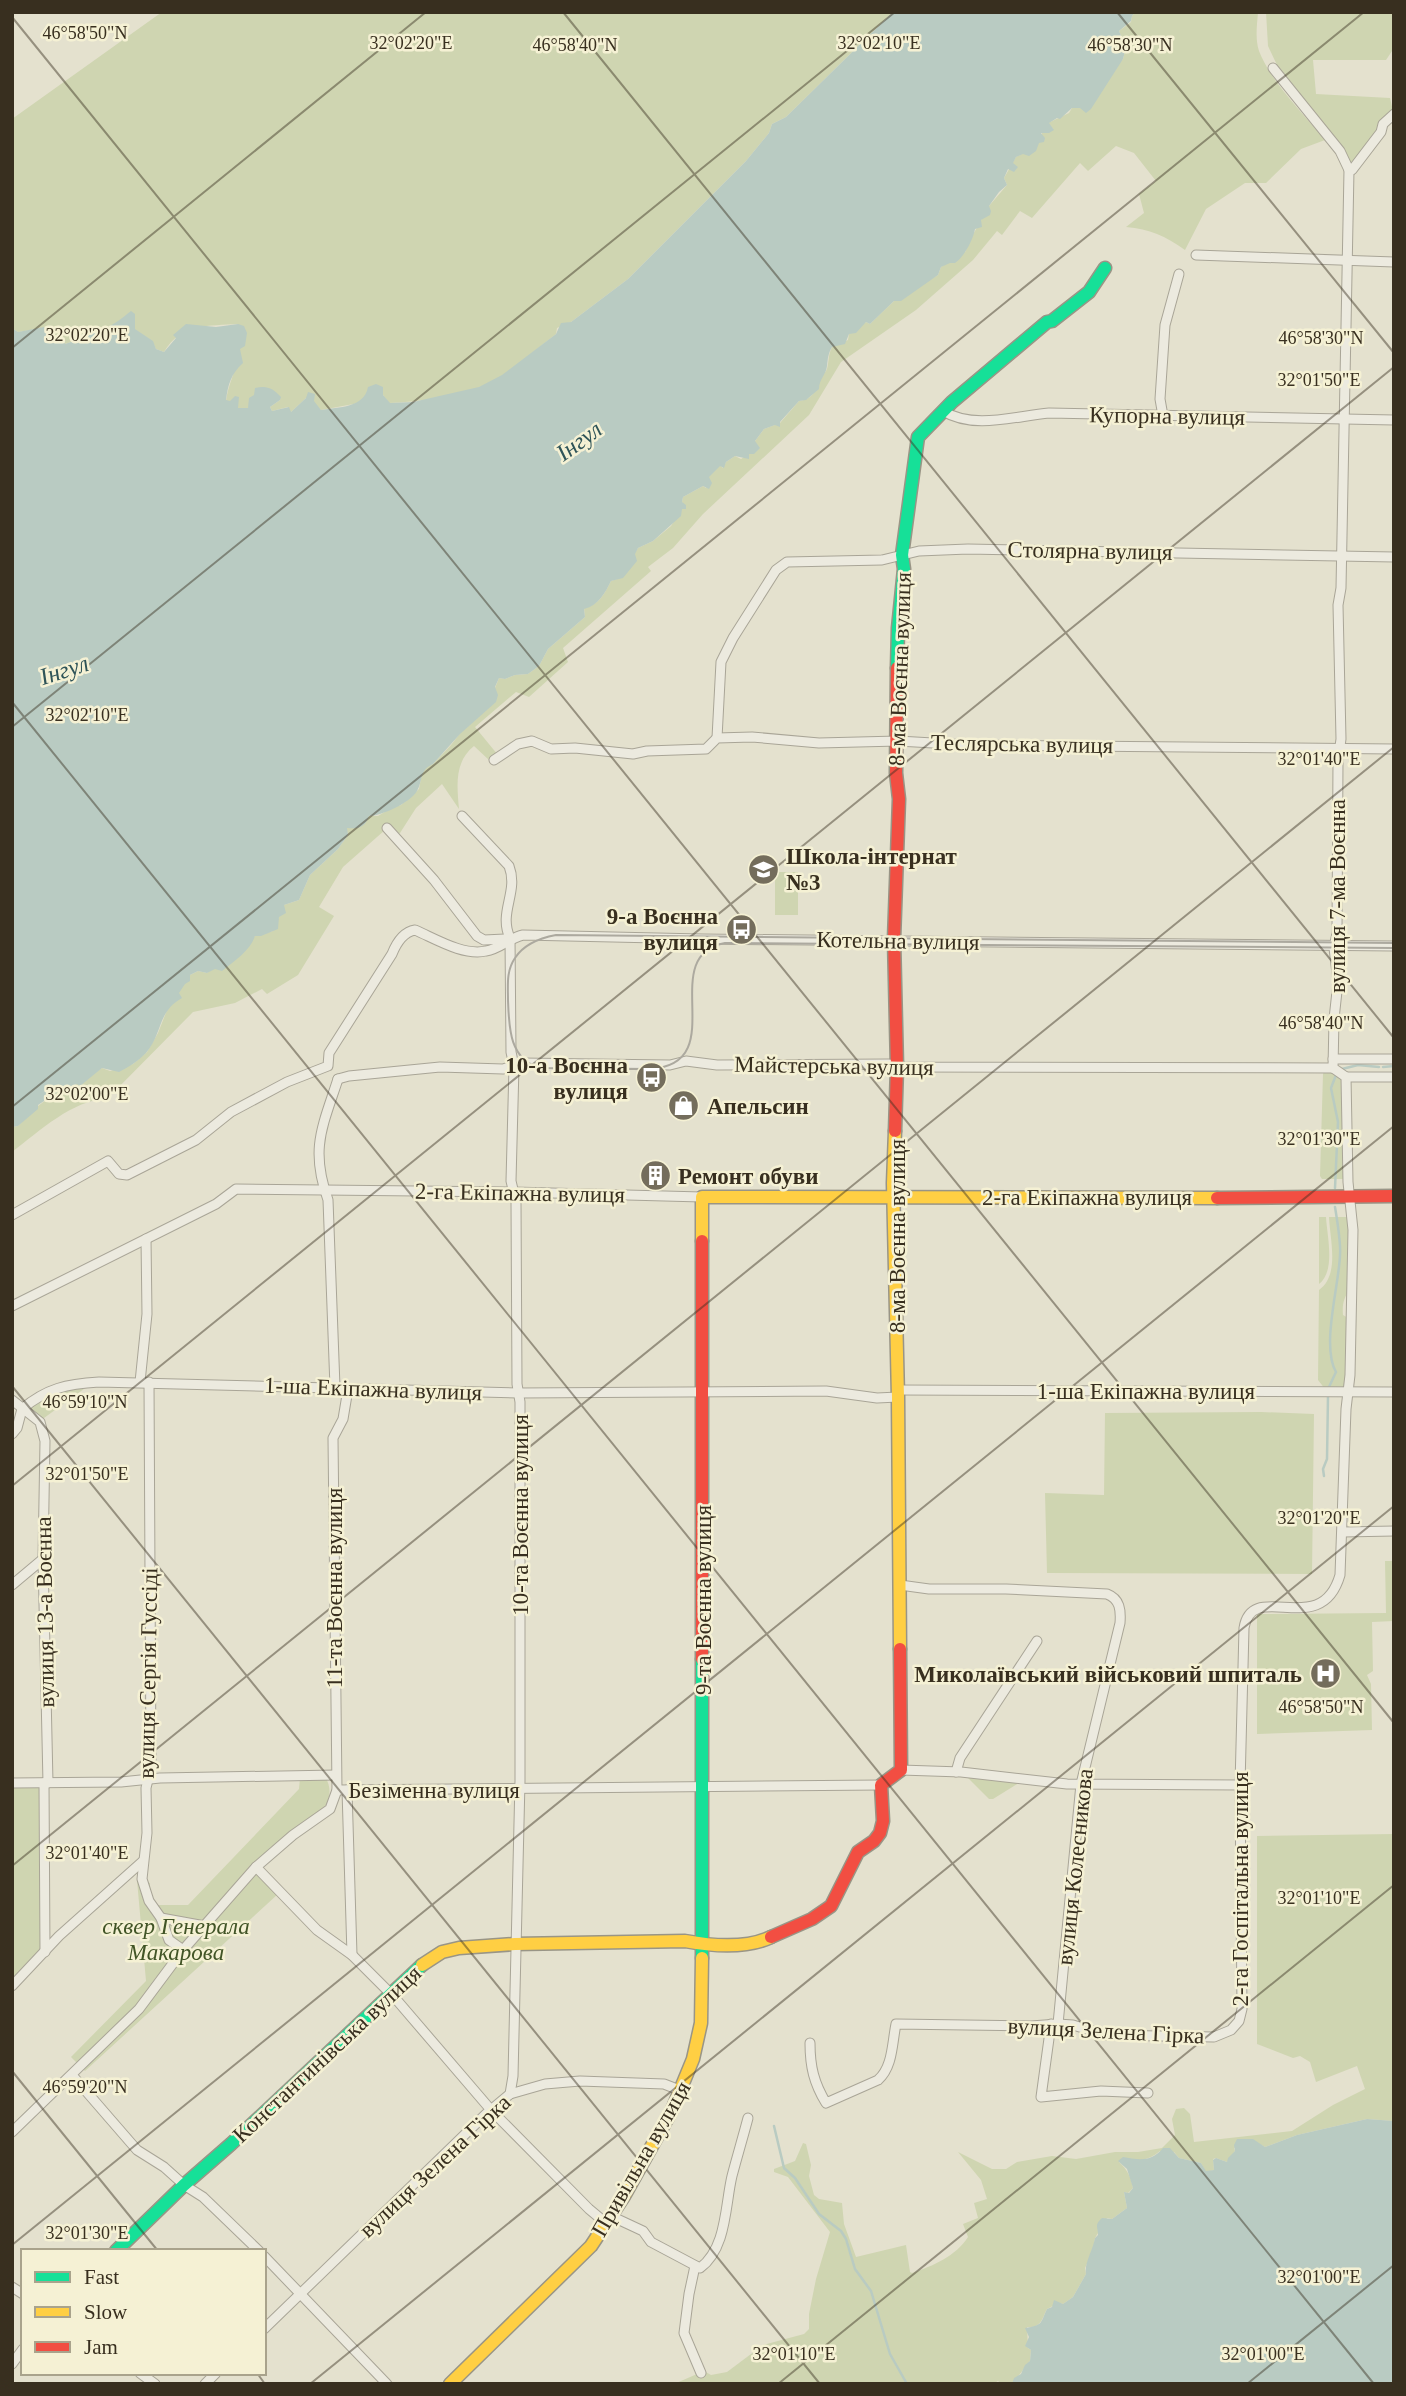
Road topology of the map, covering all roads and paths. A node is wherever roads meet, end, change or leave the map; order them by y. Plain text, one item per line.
1 (1273, 68) dead end
2 (1394, 114) edge
3 (1349, 170) junction
4 (1196, 255) dead end
5 (1348, 261) junction
6 (1394, 262) edge
7 (1105, 268) dead end
8 (1179, 274) dead end
9 (943, 411) junction
10 (1163, 416) junction
11 (1343, 419) junction
12 (1394, 420) edge
13 (902, 555) junction
14 (1342, 557) junction
15 (1394, 557) edge
16 (717, 738) junction
17 (898, 741) junction
18 (1340, 749) junction
19 (1394, 749) edge
20 (494, 760) dead end
21 (462, 816) dead end
22 (387, 828) dead end
23 (510, 938) junction
24 (894, 941) junction
25 (1335, 945) junction
26 (1394, 946) edge
27 (1394, 1059) edge
28 (1333, 1063) junction
29 (328, 1066) junction
30 (514, 1066) junction
31 (897, 1067) junction
32 (1346, 1077) junction
33 (1394, 1077) edge
34 (338, 1079) junction
35 (325, 1190) junction
36 (513, 1192) junction
37 (1350, 1196) junction
38 (1394, 1196) edge
39 (702, 1197) junction
40 (894, 1197) junction
41 (12, 1215) edge
42 (146, 1239) junction
43 (12, 1306) edge
44 (144, 1382) junction
45 (335, 1387) junction
46 (348, 1389) junction
47 (1348, 1392) junction
48 (1394, 1392) edge
49 (519, 1393) junction
50 (703, 1393) junction
51 (898, 1394) junction
52 (12, 1400) edge
53 (22, 1409) junction
54 (12, 1434) edge
55 (1394, 1531) edge
56 (1343, 1532) junction
57 (43, 1559) junction
58 (12, 1585) edge
59 (900, 1585) junction
60 (1037, 1641) dead end
61 (901, 1770) junction
62 (956, 1772) junction
63 (336, 1775) junction
64 (149, 1779) junction
65 (12, 1783) edge
66 (46, 1783) junction
67 (1081, 1784) junction
68 (881, 1785) junction
69 (1240, 1785) junction
70 (703, 1787) junction
71 (337, 1790) junction
72 (347, 1790) junction
73 (520, 1790) junction
74 (143, 1861) junction
75 (256, 1867) junction
76 (161, 1918) junction
77 (205, 1926) junction
78 (515, 1944) junction
79 (702, 1944) junction
80 (183, 1950) junction
81 (45, 1952) junction
82 (352, 1955) junction
83 (12, 1986) edge
84 (390, 1993) junction
85 (702, 2003) joint
86 (1054, 2024) junction
87 (1231, 2030) joint
88 (810, 2043) dead end
89 (72, 2075) junction
90 (682, 2091) junction
91 (1147, 2093) dead end
92 (510, 2094) junction
93 (491, 2110) junction
94 (748, 2118) dead end
95 (12, 2132) edge
96 (184, 2185) junction
97 (610, 2221) junction
98 (118, 2249) edge
99 (257, 2249) edge
100 (266, 2258) edge
101 (695, 2266) junction
102 (301, 2295) junction
103 (266, 2327) edge
104 (701, 2373) dead end
105 (387, 2384) edge
106 (450, 2384) edge

1 - 3 street
2 - 3 street
3 - 5 street, вулиця 7-ма Воєнна
4 - 5 street
5 - 6 street
5 - 11 street, вулиця 7-ма Воєнна
7 - 9 street, 8-ма Воєнна вулиця
8 - 10 street
9 - 10 street, Купорна вулиця
9 - 13 street, 8-ма Воєнна вулиця
10 - 11 street, Купорна вулиця
11 - 12 street, Купорна вулиця
11 - 14 street, вулиця 7-ма Воєнна
13 - 14 street, Столярна вулиця
13 - 16 street, Столярна вулиця
13 - 17 street, 8-ма Воєнна вулиця
14 - 15 street, Столярна вулиця
14 - 18 street, вулиця 7-ма Воєнна
16 - 17 street, Теслярська вулиця
16 - 20 street, Теслярська вулиця
17 - 18 street, Теслярська вулиця
17 - 24 street, 8-ма Воєнна вулиця
18 - 19 street, Теслярська вулиця
18 - 25 street, вулиця 7-ма Воєнна
21 - 23 street, 10-та Воєнна вулиця
22 - 23 street
23 - 24 street, Котельна вулиця
23 - 29 street, Котельна вулиця
23 - 30 street, 10-та Воєнна вулиця
24 - 25 street, Котельна вулиця
24 - 31 street, 8-ма Воєнна вулиця
25 - 26 street, Котельна вулиця
25 - 28 street, вулиця 7-ма Воєнна
27 - 28 street, Майстерська вулиця
28 - 31 street, Майстерська вулиця
28 - 32 street
29 - 34 street
29 - 41 street
30 - 31 street, Майстерська вулиця
30 - 34 street, Майстерська вулиця
30 - 36 street, 10-та Воєнна вулиця
31 - 40 street, 8-ма Воєнна вулиця
32 - 33 street
32 - 37 street
34 - 35 street
35 - 36 street, 2-га Екіпажна вулиця
35 - 42 street, 2-га Екіпажна вулиця
35 - 45 street
36 - 39 street, 2-га Екіпажна вулиця
36 - 49 street, 10-та Воєнна вулиця
37 - 38 street, 2-га Екіпажна вулиця
37 - 40 street, 2-га Екіпажна вулиця
37 - 47 street
39 - 40 street, 2-га Екіпажна вулиця
39 - 50 street, 9-та Воєнна вулиця
40 - 51 street, 8-ма Воєнна вулиця
42 - 43 street, 2-га Екіпажна вулиця
42 - 44 street, вулиця Сергія Гуссіді
44 - 45 street, 1-ша Екіпажна вулиця
44 - 53 street, 1-ша Екіпажна вулиця
44 - 64 street, вулиця Сергія Гуссіді
45 - 46 street, 1-ша Екіпажна вулиця
46 - 49 street, 1-ша Екіпажна вулиця
46 - 63 street, 11-та Воєнна вулиця
47 - 48 street, 1-ша Екіпажна вулиця
47 - 51 street, 1-ша Екіпажна вулиця
47 - 56 street
49 - 50 street, 1-ша Екіпажна вулиця
49 - 73 street, 10-та Воєнна вулиця
50 - 51 street, 1-ша Екіпажна вулиця
50 - 70 street, 9-та Воєнна вулиця
51 - 59 street, 8-ма Воєнна вулиця
52 - 53 street, вулиця 13-а Воєнна
53 - 54 street
53 - 57 street, вулиця 13-а Воєнна
55 - 56 street
56 - 69 street, 2-га Госпітальна вулиця
57 - 58 street
57 - 66 street, вулиця 13-а Воєнна
59 - 61 street, 8-ма Воєнна вулиця
59 - 67 street, вулиця Колесникова
60 - 62 street
61 - 62 street
61 - 68 street
62 - 67 street
63 - 64 street
63 - 71 street, 11-та Воєнна вулиця
64 - 66 street
64 - 74 street, вулиця Сергія Гуссіді
65 - 66 street
66 - 81 street, вулиця 13-а Воєнна
67 - 69 street
67 - 86 street, вулиця Колесникова
68 - 70 street, Безіменна вулиця
68 - 79 street
69 - 87 street, 2-га Госпітальна вулиця
70 - 73 street, Безіменна вулиця
70 - 79 street, 9-та Воєнна вулиця
71 - 72 street, Безіменна вулиця
71 - 75 street, Безіменна вулиця
72 - 73 street, Безіменна вулиця
72 - 82 street
73 - 78 street, 10-та Воєнна вулиця
74 - 76 street, вулиця Сергія Гуссіді
74 - 81 street
75 - 77 street, Безіменна вулиця
75 - 82 street
76 - 77 street
76 - 80 street, вулиця Сергія Гуссіді
77 - 80 street, Безіменна вулиця
78 - 79 street, Константинівська вулиця
78 - 84 street, Константинівська вулиця
78 - 92 street, 10-та Воєнна вулиця
79 - 85 street, 9-та Воєнна вулиця
80 - 89 street, Безіменна вулиця
81 - 83 street
82 - 84 street
84 - 93 street
84 - 96 street, Константинівська вулиця
85 - 90 street, Привільна вулиця
86 - 87 street, вулиця Зелена Гірка
86 - 88 street, вулиця Зелена Гірка
86 - 91 street, вулиця Колесникова
89 - 95 street, Безіменна вулиця
89 - 96 street
90 - 92 street, вулиця Зелена Гірка
90 - 97 street, Привільна вулиця
92 - 93 street, вулиця Зелена Гірка
93 - 97 street
93 - 102 street, вулиця Зелена Гірка
94 - 101 street
96 - 98 street, Константинівська вулиця
96 - 99 street
97 - 101 street
97 - 106 street, Привільна вулиця
100 - 102 street
101 - 104 street
102 - 103 street, вулиця Зелена Гірка
102 - 105 street

